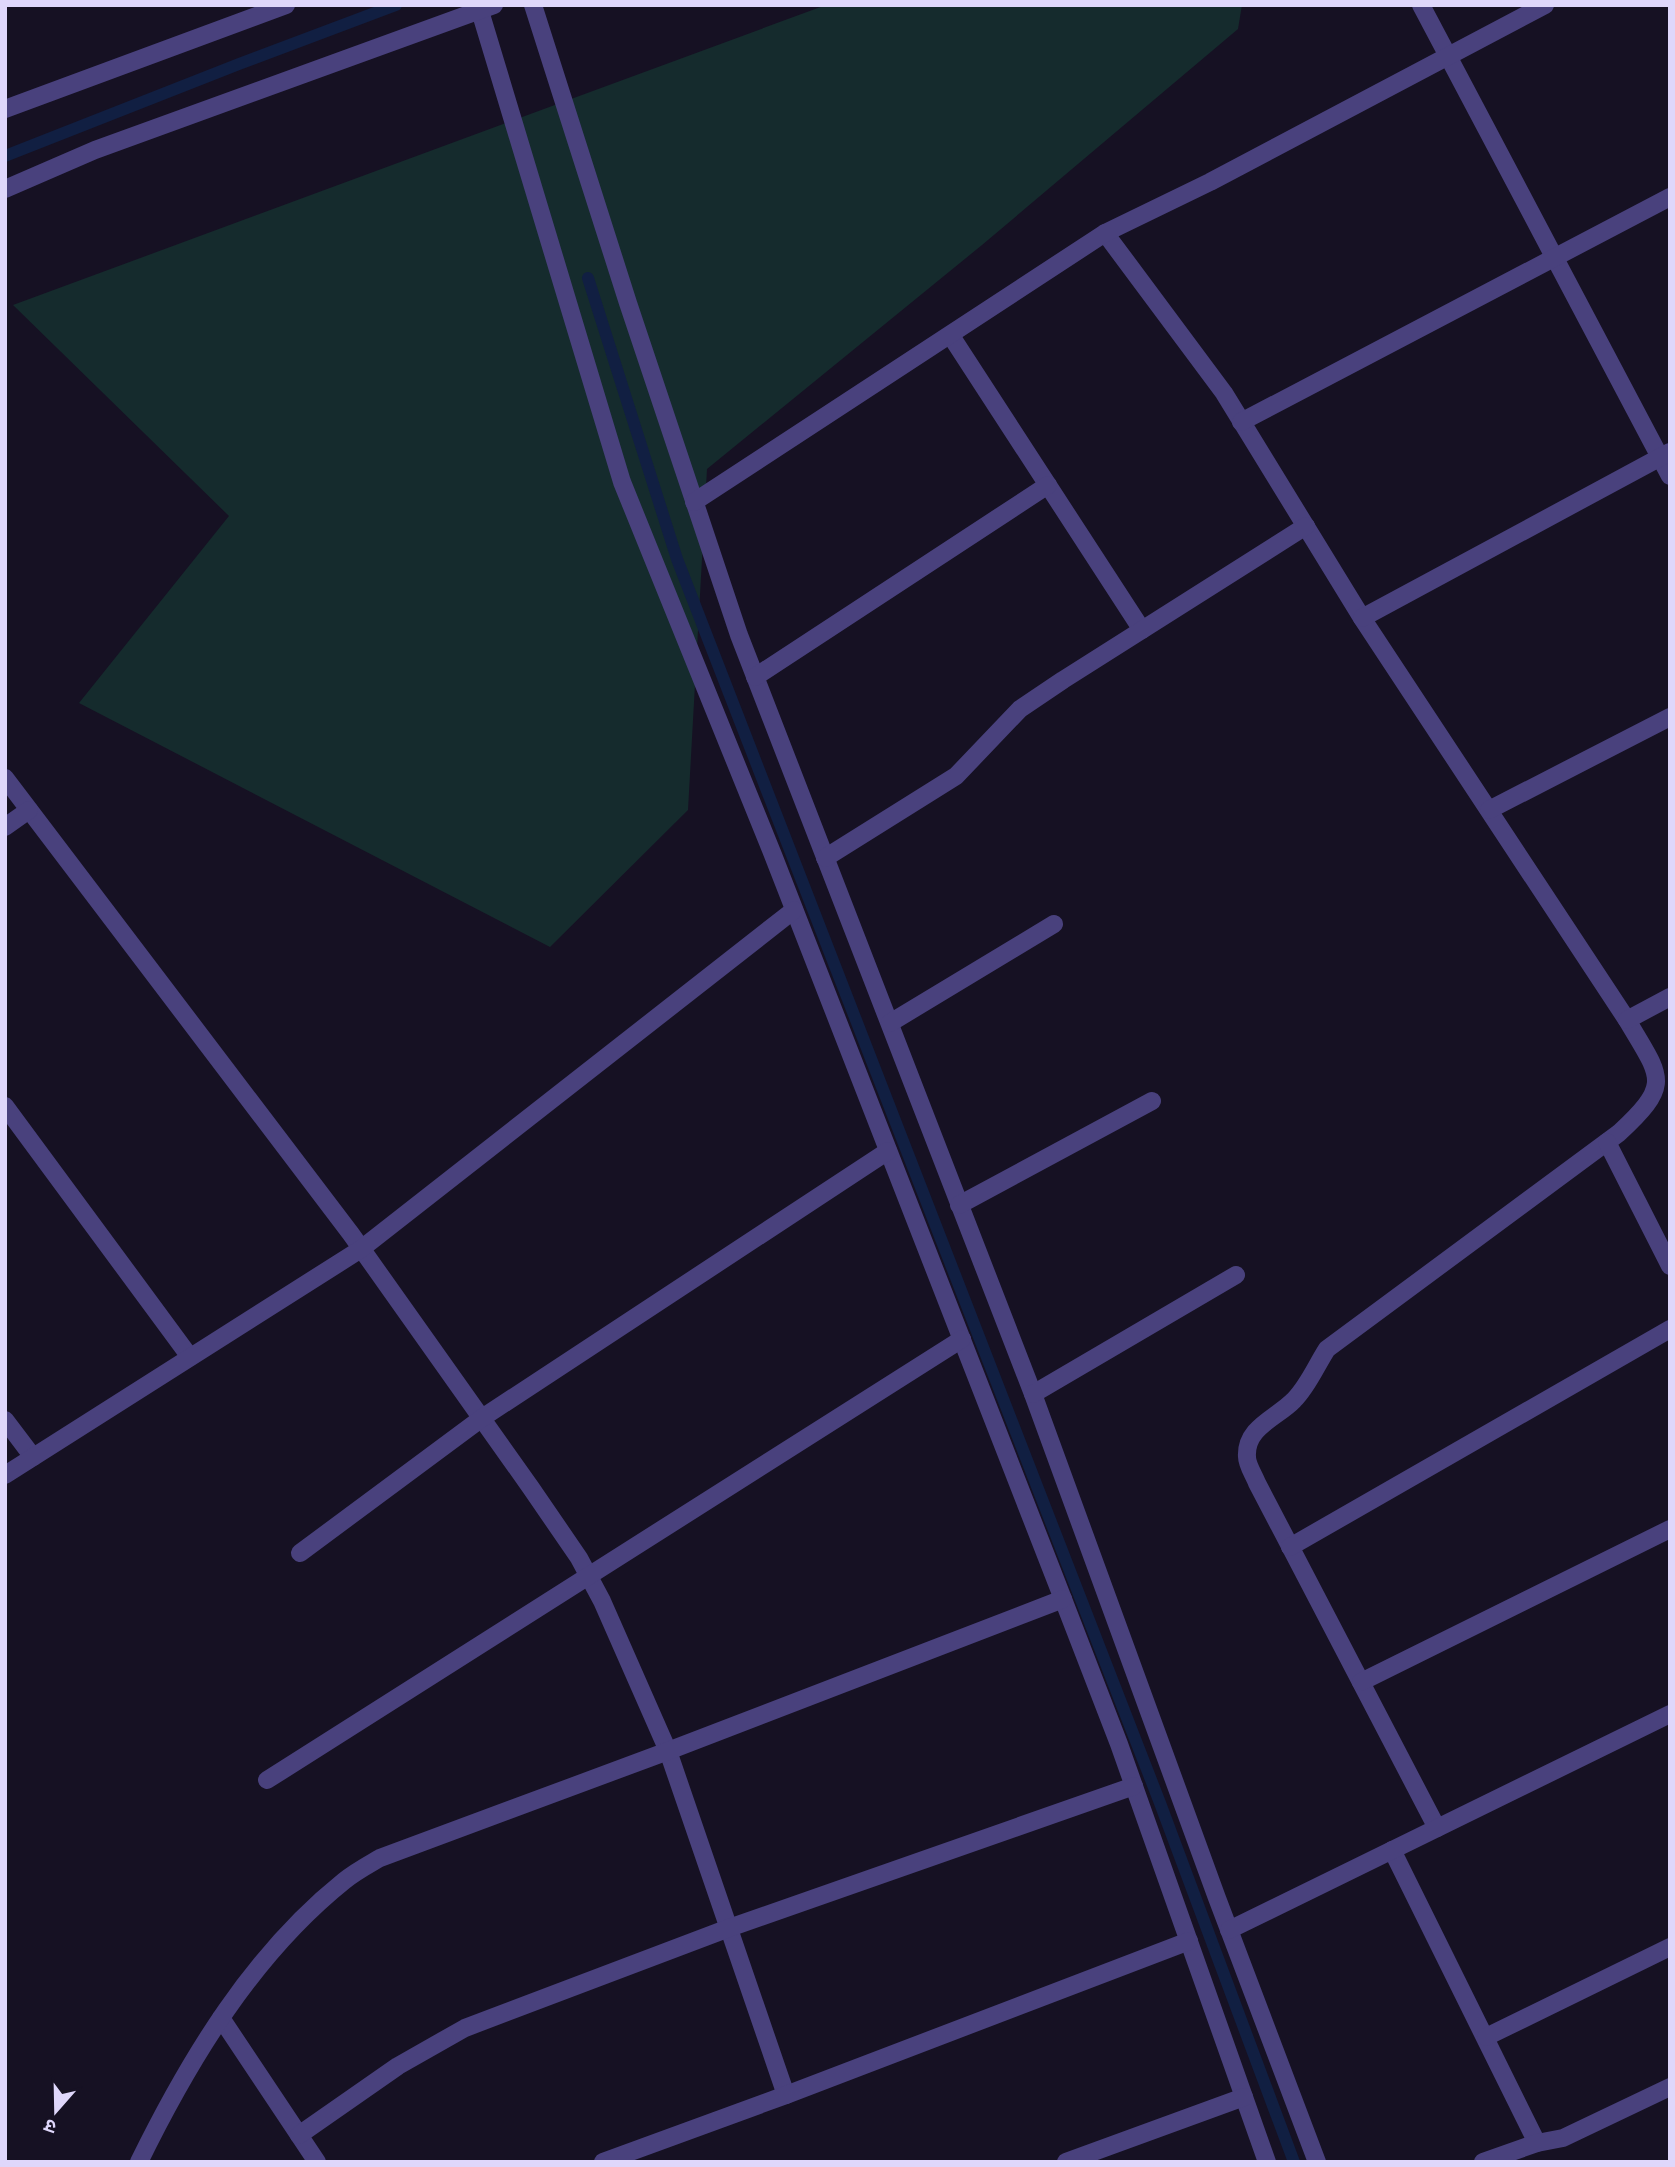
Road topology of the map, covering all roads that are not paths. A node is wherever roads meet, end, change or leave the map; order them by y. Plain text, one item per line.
1 (286, 5) edge
2 (533, 5) edge
3 (1421, 5) edge
4 (1545, 5) edge
5 (489, 7) edge
6 (1448, 57) junction
7 (5, 109) edge
8 (5, 189) edge
9 (1670, 197) edge
10 (1105, 233) junction
11 (1555, 259) junction
12 (950, 336) junction
13 (1241, 422) junction
14 (1665, 455) edge
15 (1670, 476) edge
16 (1048, 485) junction
17 (694, 502) junction
18 (1306, 526) junction
19 (1362, 618) junction
20 (1142, 630) junction
21 (755, 677) junction
22 (1670, 717) edge
23 (5, 778) edge
24 (29, 810) junction
25 (1489, 810) junction
26 (5, 827) edge
27 (825, 858) junction
28 (794, 910) junction
29 (1054, 924) dead end
30 (1670, 997) edge
31 (1627, 1020) junction
32 (890, 1023) junction
33 (1152, 1101) dead end
34 (5, 1105) edge
35 (1606, 1142) junction
36 (888, 1151) junction
37 (960, 1205) junction
38 (361, 1249) junction
39 (1670, 1266) edge
40 (1236, 1275) dead end
41 (1670, 1329) edge
42 (962, 1339) junction
43 (190, 1357) junction
44 (1033, 1394) junction
45 (482, 1418) junction
46 (5, 1420) edge
47 (33, 1457) junction
48 (5, 1475) edge
49 (1670, 1529) edge
50 (1290, 1547) junction
51 (300, 1553) dead end
52 (589, 1578) junction
53 (1063, 1599) junction
54 (1361, 1682) junction
55 (1670, 1714) edge
56 (668, 1751) junction
57 (267, 1780) dead end
58 (1134, 1786) junction
59 (1437, 1828) junction
60 (1392, 1850) junction
61 (729, 1928) junction
62 (1229, 1930) junction
63 (1189, 1941) junction
64 (1670, 1947) edge
65 (221, 2018) junction
66 (1486, 2037) junction
67 (1670, 2087) edge
68 (786, 2095) junction
69 (1244, 2097) junction
70 (299, 2135) junction
71 (1537, 2143) junction
72 (139, 2162) edge
73 (317, 2162) edge
74 (603, 2162) edge
75 (1066, 2162) edge
76 (1267, 2162) edge
77 (1317, 2162) edge
78 (1483, 2162) edge

1 - 7 street
2 - 17 street
3 - 6 street
4 - 6 street
5 - 8 street
5 - 28 street
6 - 10 street
6 - 11 street
9 - 11 street
10 - 12 street
10 - 13 street
11 - 13 street
11 - 14 street
12 - 16 street
12 - 17 street
13 - 18 street
14 - 15 street
14 - 19 street
16 - 20 street
16 - 21 street
17 - 21 street
18 - 19 street
18 - 20 street
19 - 25 street
20 - 27 street
21 - 27 street
22 - 25 street
23 - 24 street
24 - 26 street
24 - 38 street
25 - 31 street
27 - 32 street
28 - 36 street
28 - 38 street
29 - 32 street
30 - 31 street
31 - 35 street
32 - 37 street
33 - 37 street
34 - 43 street
35 - 39 street
35 - 50 street
36 - 42 street
36 - 45 street
37 - 44 street
38 - 43 street
38 - 45 street
40 - 44 street
41 - 50 street
42 - 52 street
42 - 53 street
43 - 47 street
44 - 62 street
45 - 51 street
45 - 52 street
46 - 47 street
47 - 48 street
49 - 54 street
50 - 54 street
52 - 56 street
52 - 57 street
53 - 56 street
53 - 58 street
54 - 59 street
55 - 59 street
56 - 61 street
56 - 65 street
58 - 61 street
58 - 63 street
59 - 60 street
60 - 62 street
60 - 66 street
61 - 68 street
61 - 70 street
62 - 77 street
63 - 68 street
63 - 69 street
64 - 66 street
65 - 70 street
65 - 72 street
66 - 71 street
67 - 71 street
68 - 74 street
69 - 75 street
69 - 76 street
70 - 73 street
71 - 78 street

